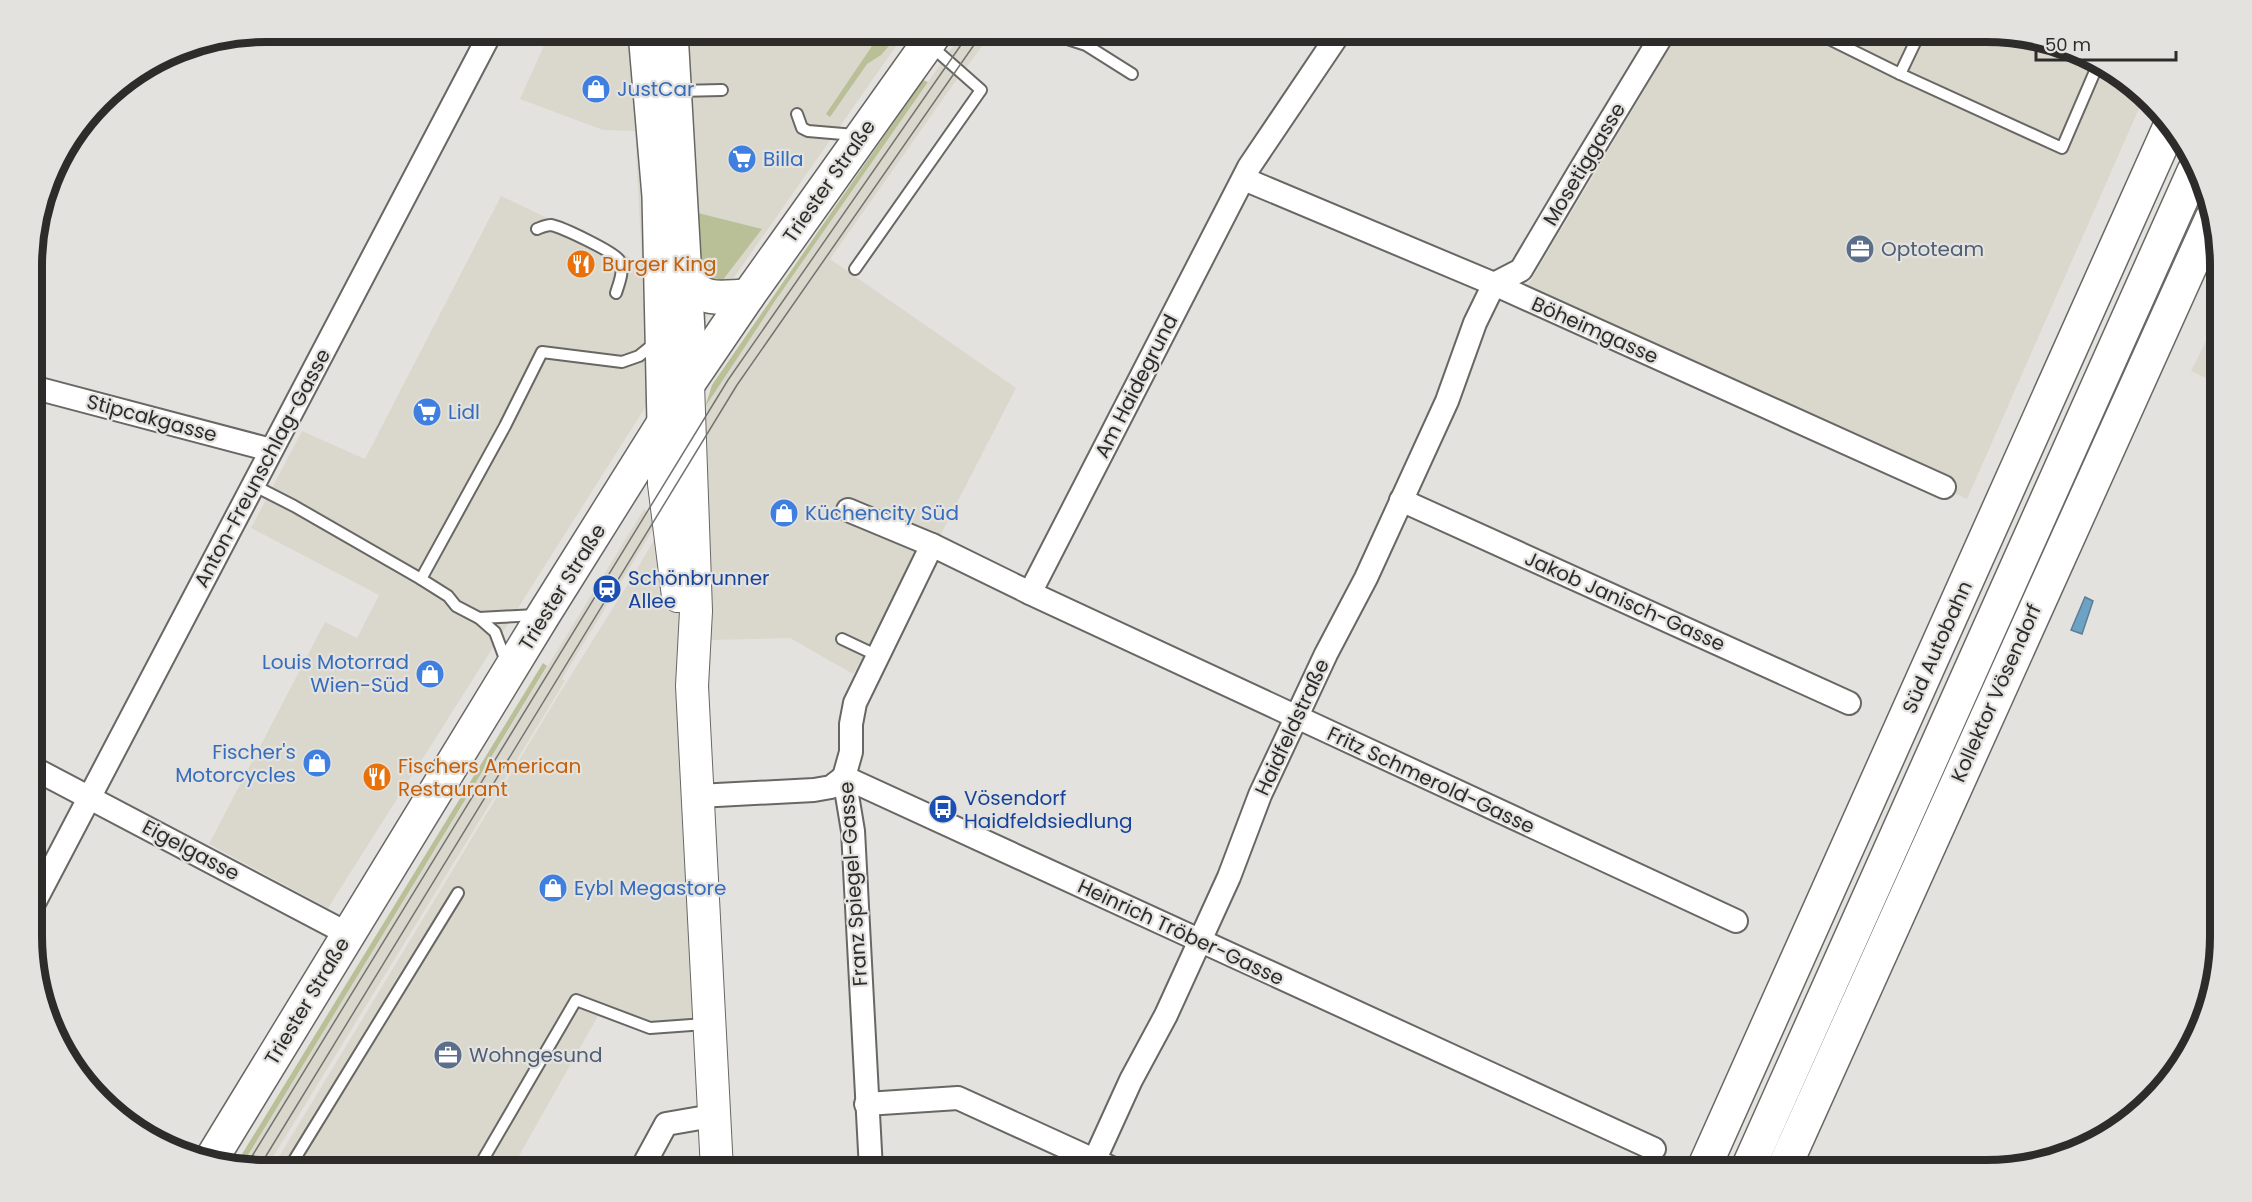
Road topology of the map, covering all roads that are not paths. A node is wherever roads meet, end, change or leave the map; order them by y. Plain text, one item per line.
1 (486, 42) edge
2 (646, 42) edge
3 (672, 42) edge
4 (928, 42) edge
5 (937, 42) edge
6 (1077, 42) edge
7 (1333, 42) edge
8 (1658, 42) edge
9 (1835, 42) edge
10 (1915, 42) edge
11 (2095, 71) edge
12 (1132, 74) dead end
13 (1900, 74) junction
14 (722, 90) dead end
15 (674, 91) junction
16 (797, 114) dead end
17 (2167, 133) edge
18 (861, 135) junction
19 (2191, 177) edge
20 (1244, 179) junction
21 (537, 229) dead end
22 (2207, 229) edge
23 (855, 269) dead end
24 (686, 280) junction
25 (1494, 284) junction
26 (616, 293) dead end
27 (748, 296) junction
28 (663, 338) junction
29 (688, 384) junction
30 (42, 390) edge
31 (664, 423) junction
32 (271, 450) junction
33 (253, 485) junction
34 (1944, 487) dead end
35 (1401, 500) junction
36 (848, 510) dead end
37 (932, 545) junction
38 (421, 579) junction
39 (1030, 593) junction
40 (544, 614) junction
41 (479, 618) junction
42 (842, 639) dead end
43 (878, 656) junction
44 (510, 671) junction
45 (692, 686) junction
46 (1849, 703) dead end
47 (1297, 718) junction
48 (42, 773) edge
49 (844, 777) junction
50 (699, 796) junction
51 (90, 797) junction
52 (42, 888) edge
53 (458, 893) dead end
54 (1736, 921) dead end
55 (348, 934) junction
56 (1198, 941) junction
57 (709, 1023) junction
58 (867, 1104) junction
59 (712, 1116) junction
60 (1654, 1149) dead end
61 (215, 1154) edge
62 (294, 1160) edge
63 (483, 1160) edge
64 (646, 1160) edge
65 (716, 1160) edge
66 (870, 1160) edge
67 (1082, 1160) edge
68 (1094, 1160) edge
69 (1707, 1160) edge
70 (1751, 1160) edge
71 (1788, 1160) edge

1 - 32 street, Anton-Freunschlag-Gasse
2 - 28 main road
3 - 15 main road
4 - 18 main road, Triester Straße
5 - 23 lane
6 - 12 lane
7 - 20 street, Am Haidegrund
8 - 25 street, Mosetiggasse
9 - 13 lane
10 - 13 lane
11 - 13 lane
14 - 15 lane
15 - 24 main road
16 - 18 lane
17 - 69 main road, Süd Autobahn
18 - 27 main road, Triester Straße
19 - 70 main road, Süd Autobahn
20 - 25 street, Böheimgasse
20 - 39 street, Am Haidegrund
21 - 26 lane
22 - 71 main road, Kollektor Vösendorf
24 - 27 main road
24 - 29 main road
25 - 34 street, Böheimgasse
25 - 35 street, Haidfeldstraße
27 - 29 main road, Triester Straße
28 - 31 main road
28 - 38 lane
29 - 31 main road, Triester Straße
29 - 45 main road
30 - 32 street, Stipcakgasse
31 - 40 main road, Triester Straße
31 - 45 main road
32 - 33 street, Anton-Freunschlag-Gasse
33 - 38 lane
33 - 51 street, Anton-Freunschlag-Gasse
35 - 46 street, Jakob Janisch-Gasse
35 - 47 street, Haidfeldstraße
36 - 37 street, Fritz Schmerold-Gasse
37 - 39 street, Fritz Schmerold-Gasse
37 - 43 street, Franz Spiegel-Gasse
38 - 41 lane
39 - 47 street, Fritz Schmerold-Gasse
40 - 41 lane
40 - 44 main road, Triester Straße
41 - 44 lane
42 - 43 lane
43 - 49 street, Franz Spiegel-Gasse
44 - 55 main road, Triester Straße
45 - 50 main road
47 - 54 street, Fritz Schmerold-Gasse
47 - 56 street, Haidfeldstraße
48 - 51 street, Eigelgasse
49 - 50 street
49 - 56 street, Heinrich Tröber-Gasse
49 - 58 street, Franz Spiegel-Gasse
50 - 57 main road
51 - 52 street, Anton-Freunschlag-Gasse
51 - 55 street, Eigelgasse
53 - 62 lane
55 - 61 main road, Triester Straße
56 - 60 street, Heinrich Tröber-Gasse
56 - 68 street, Haidfeldstraße
57 - 59 main road
57 - 63 lane
58 - 66 street, Franz Spiegel-Gasse
58 - 67 street
59 - 64 street
59 - 65 main road

